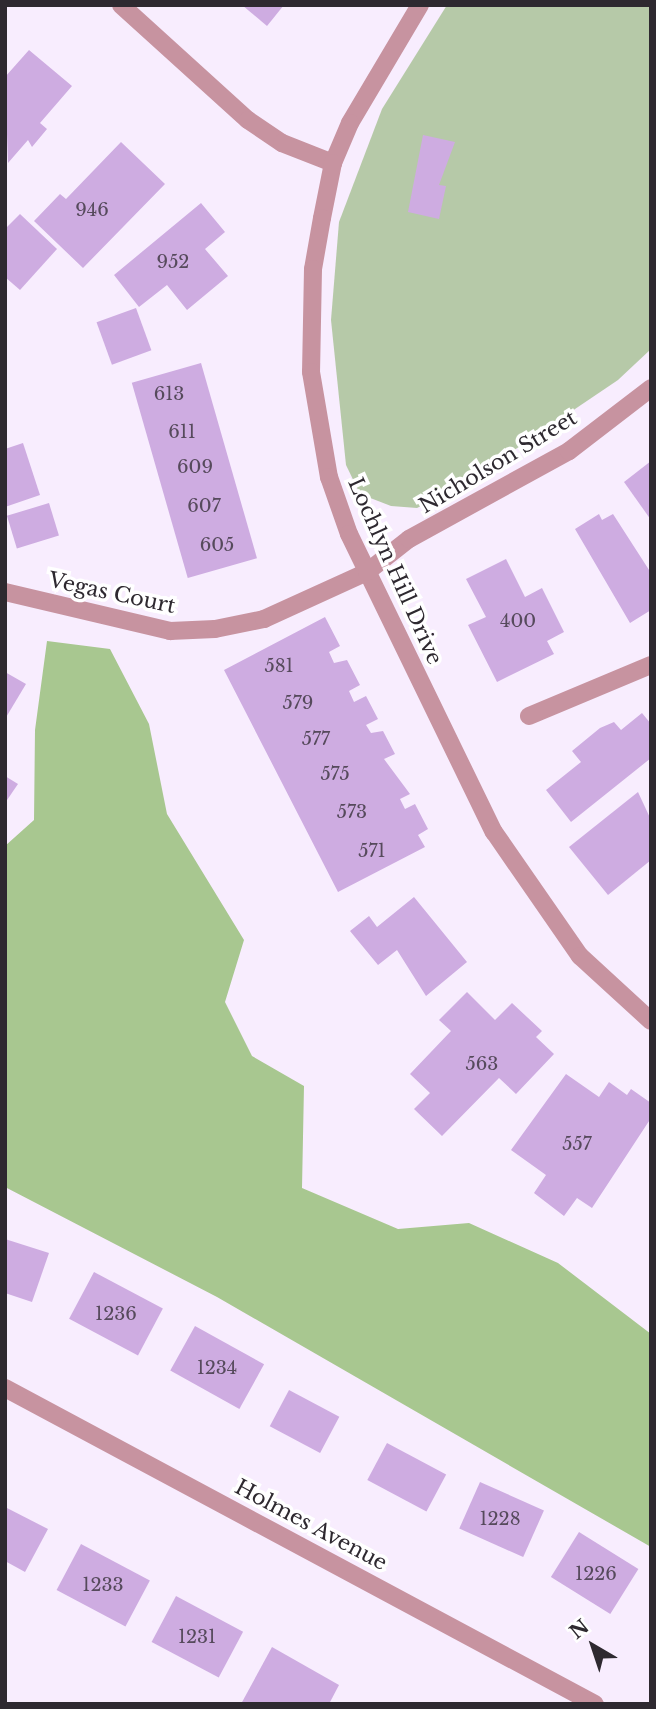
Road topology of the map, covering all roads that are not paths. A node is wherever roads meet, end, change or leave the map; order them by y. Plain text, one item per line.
1 (121, 5) edge
2 (420, 5) edge
3 (333, 163) junction
4 (651, 388) edge
5 (367, 572) junction
6 (5, 592) edge
7 (651, 665) edge
8 (529, 716) dead end
9 (651, 1020) edge
10 (5, 1388) edge
11 (595, 1704) edge

1 - 3 street
2 - 3 street, Lochlyn Hill Drive
3 - 5 street, Lochlyn Hill Drive
4 - 5 street, Nicholson Street
5 - 6 street, Vegas Court
5 - 9 street, Lochlyn Hill Drive
7 - 8 street
10 - 11 street, Holmes Avenue

